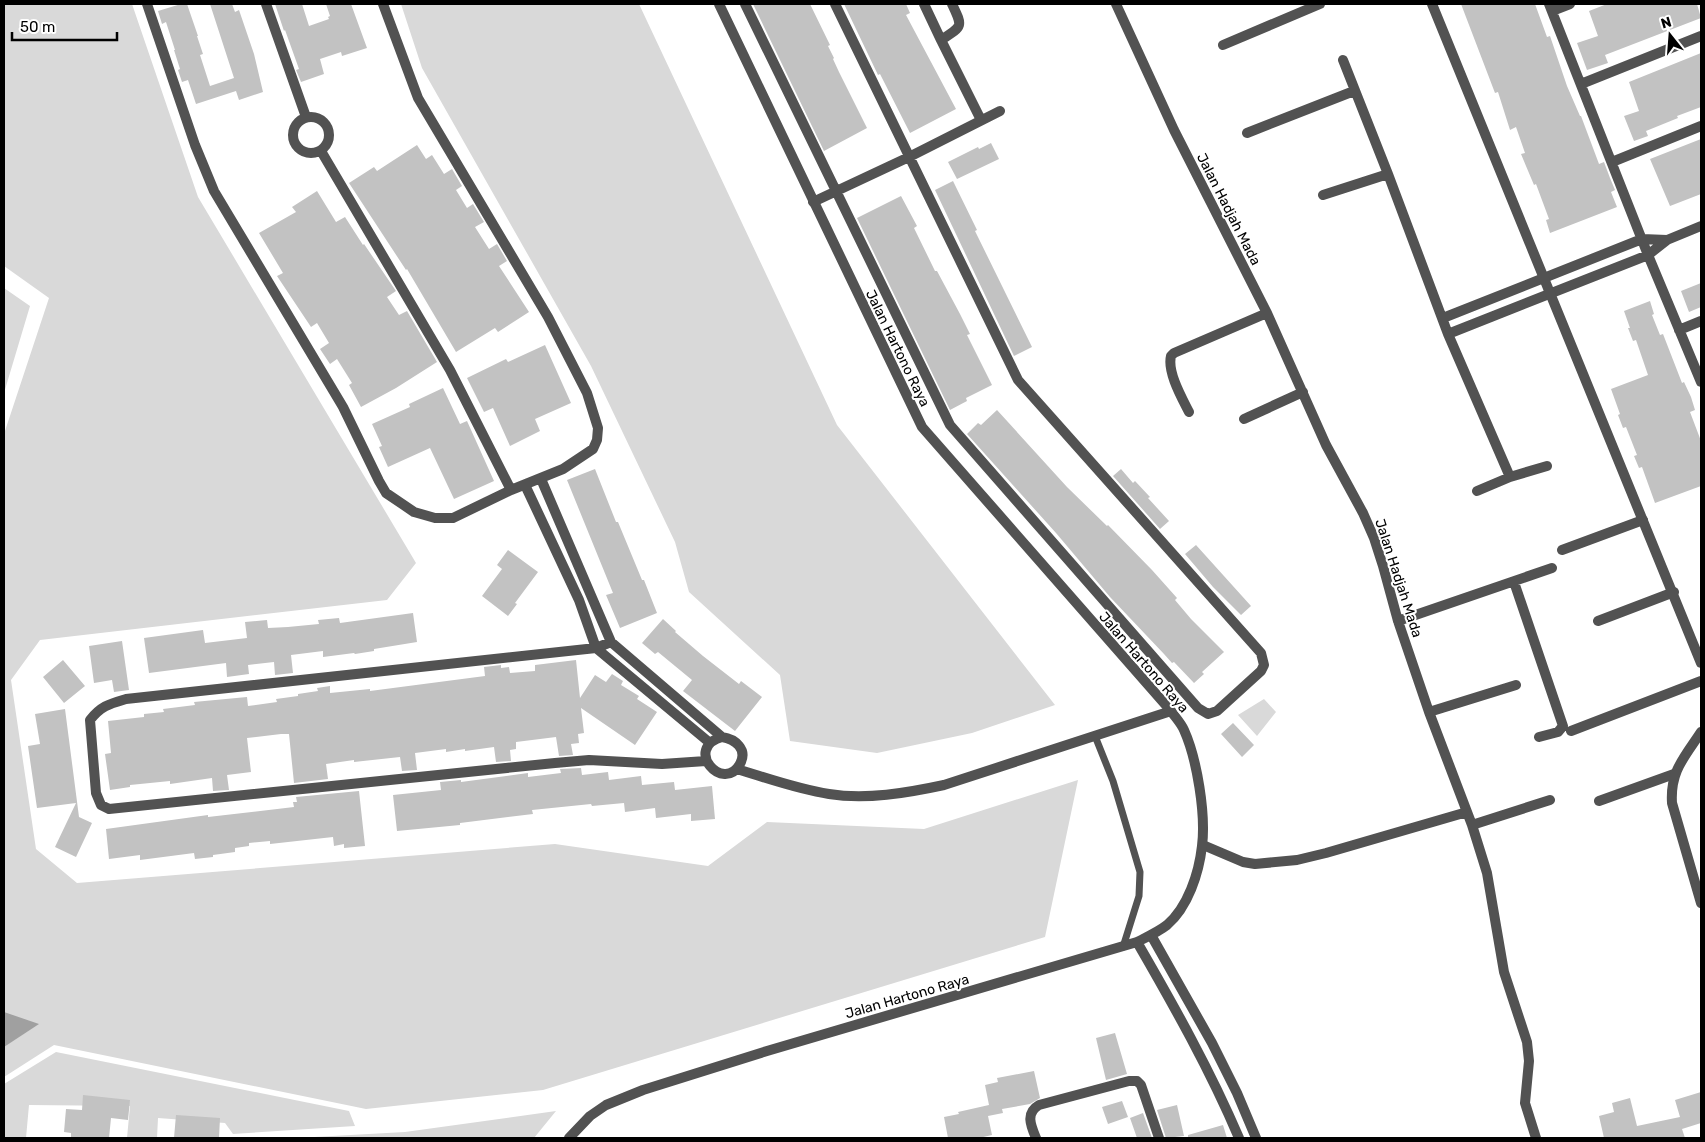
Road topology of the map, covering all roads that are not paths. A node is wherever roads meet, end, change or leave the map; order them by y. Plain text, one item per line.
1 (147, 4) edge
2 (266, 4) edge
3 (383, 4) edge
4 (719, 4) edge
5 (745, 4) edge
6 (835, 4) edge
7 (924, 4) edge
8 (952, 4) edge
9 (1116, 4) edge
10 (1320, 4) edge
11 (1432, 4) edge
12 (1570, 4) edge
13 (1551, 8) edge
14 (1701, 36) edge
15 (941, 40) junction
16 (1223, 44) dead end
17 (1343, 60) dead end
18 (1582, 84) junction
19 (1354, 91) junction
20 (1000, 110) dead end
21 (306, 117) junction
22 (981, 120) junction
23 (1701, 126) edge
24 (1247, 133) dead end
25 (321, 151) junction
26 (909, 157) junction
27 (1612, 162) junction
28 (1388, 174) junction
29 (836, 191) junction
30 (1323, 195) dead end
31 (813, 202) junction
32 (1701, 226) edge
33 (1642, 239) junction
34 (1667, 240) junction
35 (1648, 255) junction
36 (1544, 278) junction
37 (1551, 294) junction
38 (1267, 312) junction
39 (1443, 318) junction
40 (1701, 321) edge
41 (1680, 330) junction
42 (1448, 334) junction
43 (1701, 382) edge
44 (1303, 392) junction
45 (1189, 412) dead end
46 (1244, 418) dead end
47 (1547, 466) dead end
48 (1510, 477) junction
49 (541, 479) junction
50 (524, 485) junction
51 (511, 490) junction
52 (1477, 491) dead end
53 (1643, 520) junction
54 (1562, 550) dead end
55 (1552, 568) dead end
56 (1514, 582) junction
57 (1674, 592) junction
58 (1398, 621) junction
59 (1598, 621) dead end
60 (611, 642) junction
61 (596, 648) junction
62 (1701, 663) edge
63 (1701, 681) edge
64 (1516, 685) dead end
65 (1171, 711) junction
66 (1429, 712) junction
67 (1571, 731) dead end
68 (1701, 732) edge
69 (1096, 736) junction
70 (722, 737) junction
71 (1539, 738) dead end
72 (710, 743) junction
73 (706, 761) junction
74 (737, 769) junction
75 (1674, 774) junction
76 (1550, 800) dead end
77 (1599, 801) dead end
78 (1467, 812) junction
79 (1472, 825) junction
80 (1202, 845) junction
81 (1701, 904) edge
82 (1152, 935) junction
83 (1137, 942) junction
84 (1123, 947) junction
85 (577, 1134) edge
86 (569, 1138) edge
87 (1036, 1138) edge
88 (1159, 1138) edge
89 (1239, 1138) edge
90 (1256, 1138) edge
91 (1536, 1138) edge

1 - 51 street
2 - 21 street
3 - 49 street
4 - 31 street, Jalan Hartono Raya
5 - 29 street
6 - 26 street
7 - 15 street
8 - 15 street
9 - 38 street, Jalan Hadjah Mada
10 - 16 street
11 - 36 street
12 - 13 street
13 - 18 street
14 - 18 street
15 - 22 street
17 - 19 street
18 - 27 street
19 - 24 street
19 - 28 street
20 - 22 street
21 - 25 street
21 - 25 street
22 - 26 street
23 - 27 street
25 - 51 street
26 - 29 street
26 - 29 street
27 - 33 street
28 - 30 street
28 - 39 street
29 - 31 street
31 - 65 street, Jalan Hartono Raya
32 - 34 street
33 - 34 street
33 - 35 street
33 - 36 street
34 - 35 street
35 - 37 street
35 - 41 street
36 - 37 street
36 - 39 street
37 - 42 street
37 - 53 street
38 - 44 street, Jalan Hadjah Mada
38 - 45 street
39 - 42 street
40 - 41 street
41 - 43 street
42 - 48 street
44 - 46 street
44 - 58 street, Jalan Hadjah Mada
47 - 48 street
48 - 52 street
49 - 50 street
49 - 60 street
50 - 51 street
50 - 61 street
53 - 54 street
53 - 57 street
55 - 56 street
56 - 58 street
56 - 71 street
57 - 59 street
57 - 62 street
58 - 66 street, Jalan Hadjah Mada
60 - 61 street
60 - 70 street
61 - 72 street
61 - 73 street
63 - 67 street
64 - 66 street
65 - 69 street
65 - 80 street, Jalan Hartono Raya
66 - 78 street, Jalan Hadjah Mada
68 - 75 street
69 - 74 street
69 - 84 lane
70 - 72 street
70 - 74 street
72 - 73 street
73 - 74 street
75 - 77 street
75 - 81 street
76 - 79 street
78 - 79 street, Jalan Hadjah Mada
78 - 80 street
79 - 91 street, Jalan Hadjah Mada
80 - 82 street, Jalan Hartono Raya
82 - 83 street, Jalan Hartono Raya
82 - 90 street
83 - 84 street, Jalan Hartono Raya
83 - 89 street
84 - 85 street, Jalan Hartono Raya
85 - 86 street, Jalan Hartono Raya
87 - 88 street

